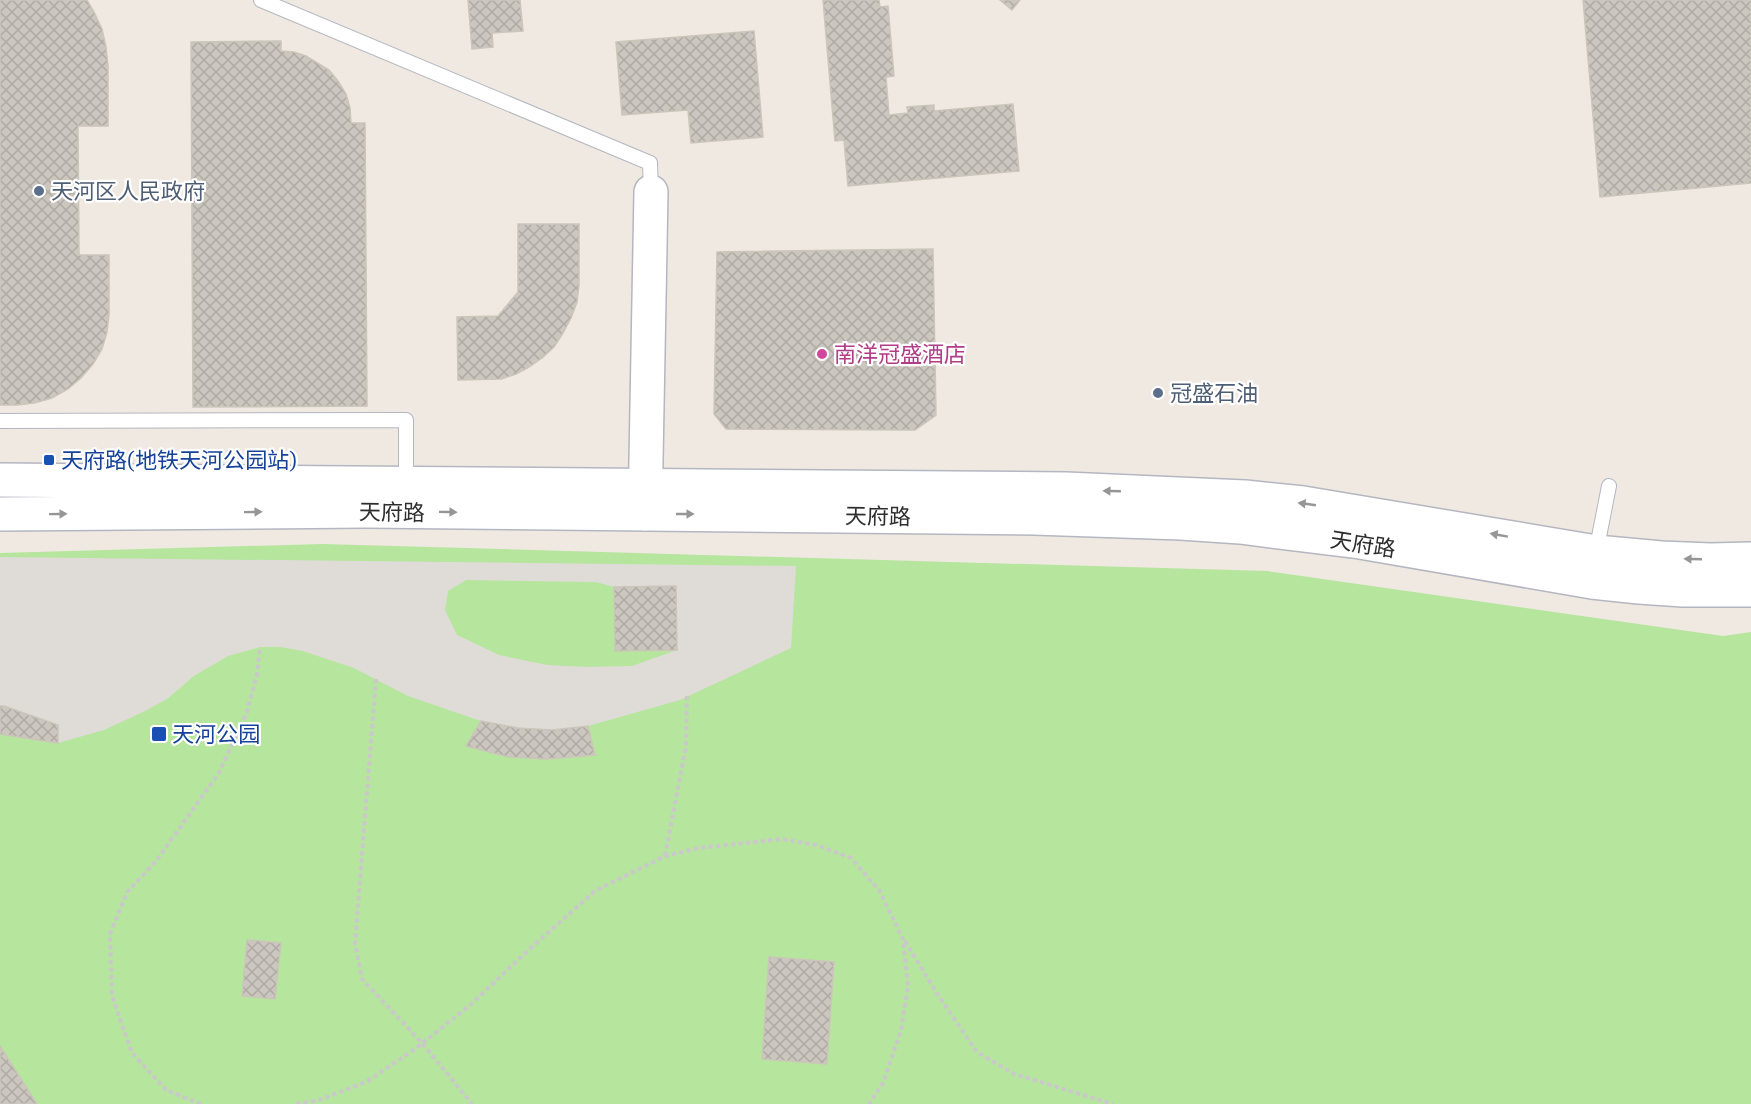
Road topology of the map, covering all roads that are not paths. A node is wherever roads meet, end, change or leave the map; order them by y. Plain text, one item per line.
1 (261, 0) edge
2 (651, 192) joint
3 (0, 421) edge
4 (0, 480) edge
5 (406, 483) junction
6 (1609, 486) dead end
7 (645, 500) junction
8 (0, 514) edge
9 (1596, 552) junction
10 (1751, 559) edge
11 (1751, 590) edge

1 - 2 lane
2 - 7 main road
3 - 5 lane
4 - 5 main road, 天府路
5 - 7 main road, 天府路
6 - 9 lane
8 -> 7 main road, 天府路
9 -> 7 main road, 天府路
7 -> 11 main road, 天府路
10 -> 9 main road, 天府路

